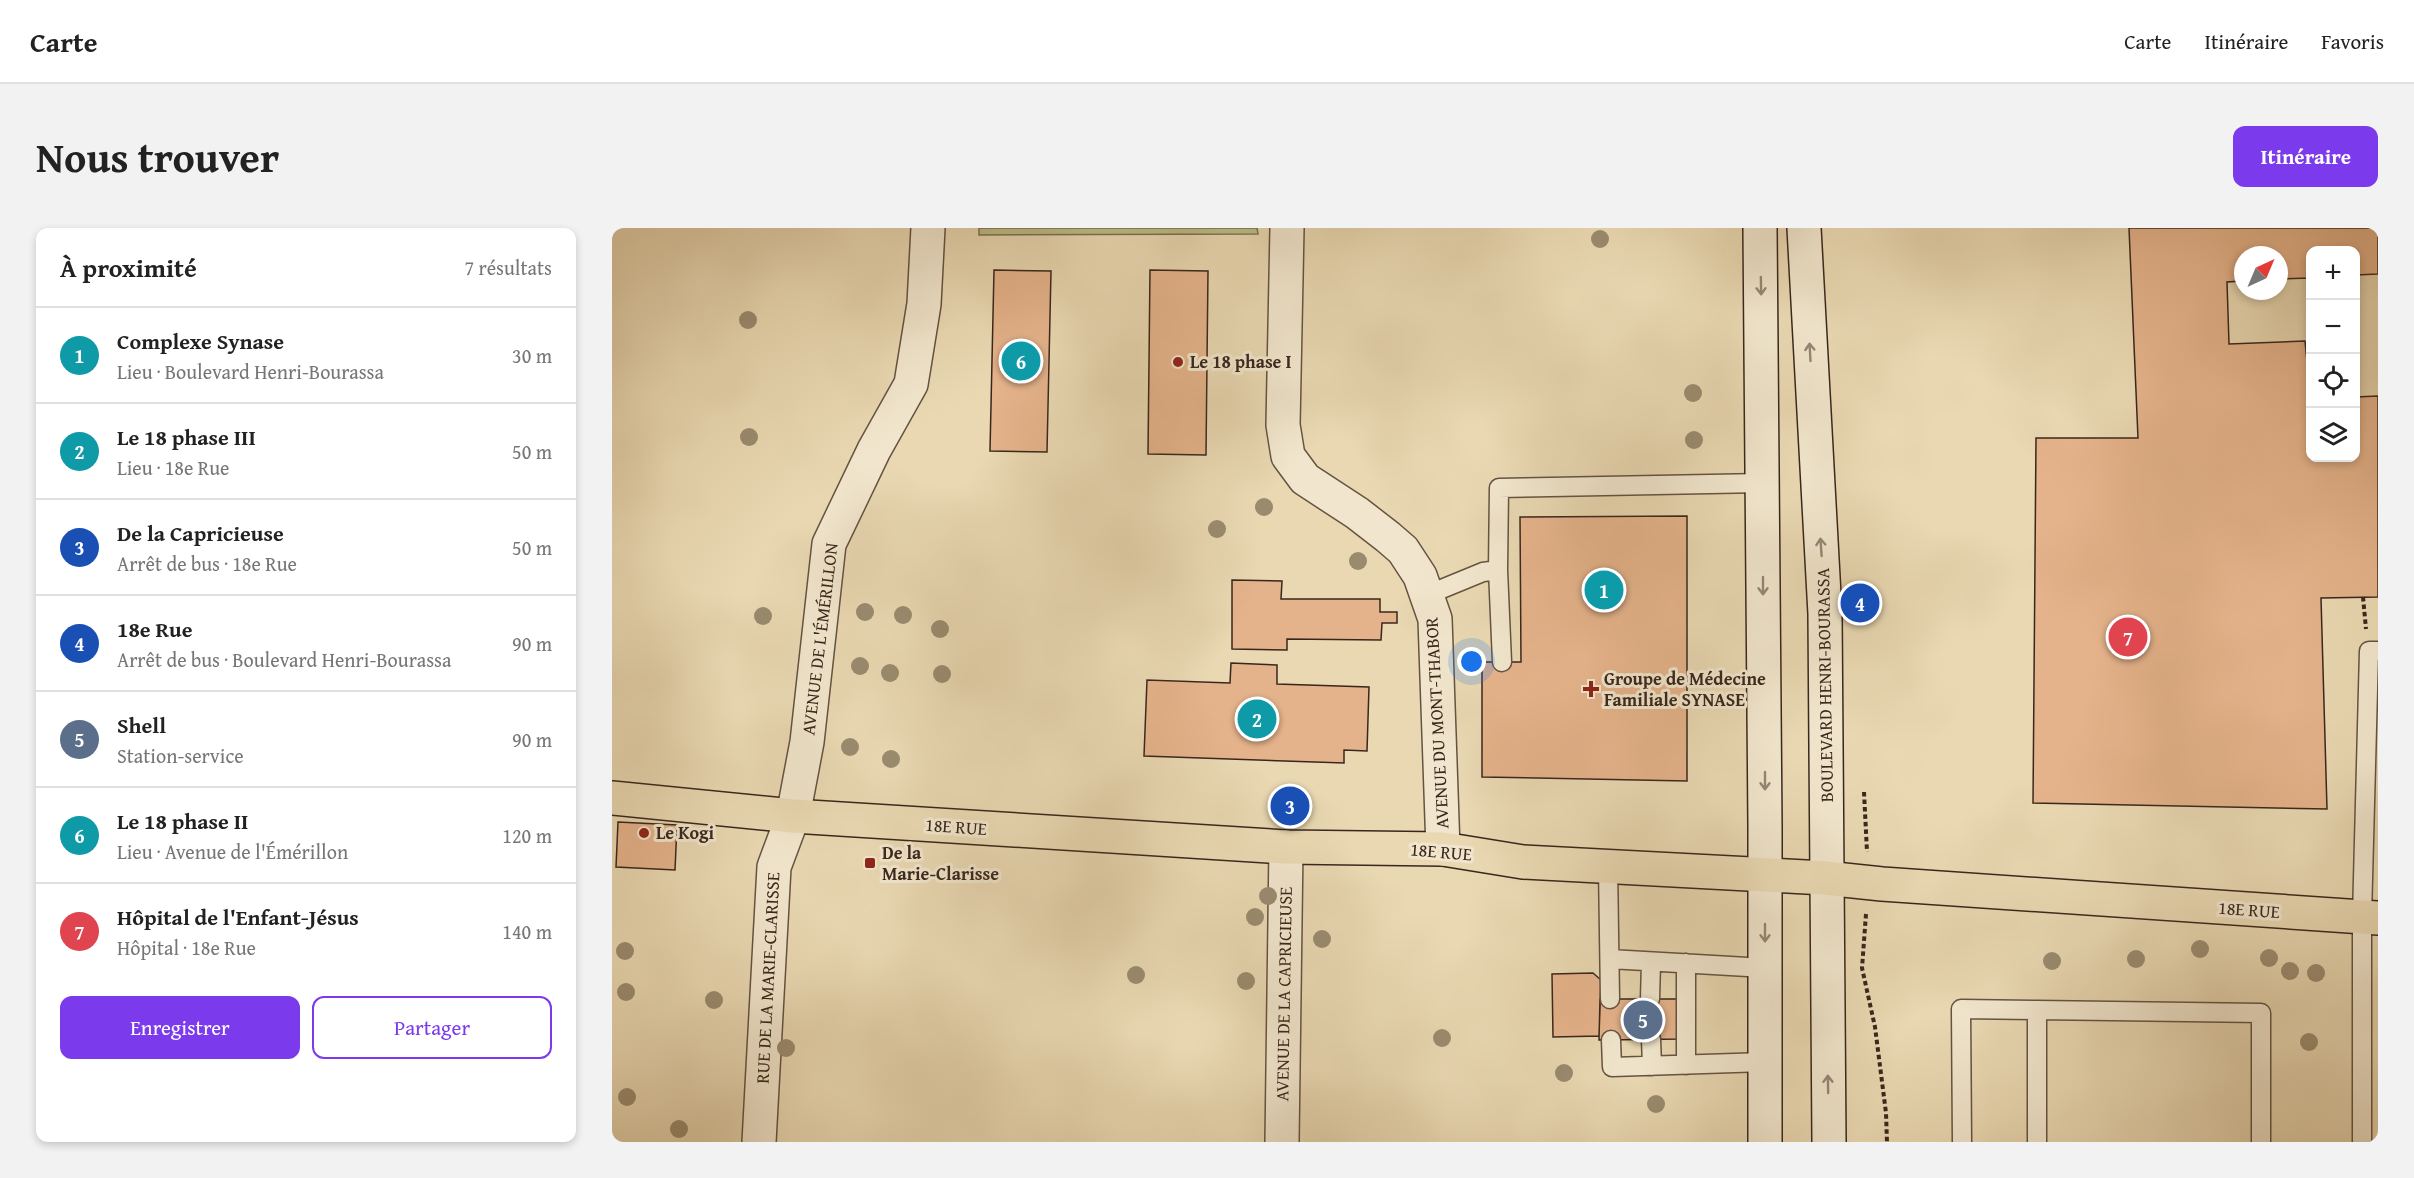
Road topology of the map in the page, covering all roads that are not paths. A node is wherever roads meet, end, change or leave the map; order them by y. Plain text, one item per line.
1 (928, 228) edge
2 (1287, 228) edge
3 (1760, 228) edge
4 (1804, 228) edge
5 (1762, 483) junction
6 (1498, 570) junction
7 (1427, 595) junction
8 (2373, 651) edge
9 (1502, 662) dead end
10 (612, 798) edge
11 (793, 816) junction
12 (1286, 847) junction
13 (1443, 849) junction
14 (1608, 866) junction
15 (1765, 875) junction
16 (1826, 878) junction
17 (2370, 918) edge
18 (1610, 959) junction
19 (1651, 962) junction
20 (1686, 963) junction
21 (1765, 968) junction
22 (1610, 999) dead end
23 (1650, 999) dead end
24 (2037, 1010) junction
25 (1651, 1039) dead end
26 (1611, 1040) dead end
27 (1765, 1062) junction
28 (1686, 1065) junction
29 (1652, 1066) junction
30 (759, 1142) edge
31 (1282, 1142) edge
32 (1765, 1142) edge
33 (1829, 1142) edge
34 (1962, 1142) edge
35 (2037, 1142) edge
36 (2261, 1142) edge
37 (2362, 1142) edge

1 - 11 street, AVENUE DE L'ÉMÉRILLON
2 - 7 street, AVENUE DU MONT-THABOR
3 -> 5 street
16 -> 4 street, BOULEVARD HENRI-BOURASSA
5 - 6 lane
5 -> 15 street
6 - 7 lane
6 - 9 lane
7 - 13 street, AVENUE DU MONT-THABOR
8 - 17 lane
10 - 11 main road, 18E RUE
11 - 12 main road, 18E RUE
11 - 30 street, RUE DE LA MARIE-CLARISSE
12 - 13 main road, 18E RUE
12 - 31 street, AVENUE DE LA CAPRICIEUSE
13 - 14 main road, 18E RUE
14 - 15 main road, 18E RUE
14 - 18 lane
15 - 16 main road, 18E RUE
15 -> 21 street
16 - 17 main road, 18E RUE
33 -> 16 street, BOULEVARD HENRI-BOURASSA
17 - 37 lane
18 - 19 lane
18 - 22 lane
19 - 20 lane
19 - 23 lane
20 - 21 lane
20 - 28 lane
21 - 27 street
24 - 34 lane
24 - 35 lane
24 - 36 lane
25 - 29 lane
26 - 29 lane
27 - 28 lane
27 - 32 street
28 - 29 lane

